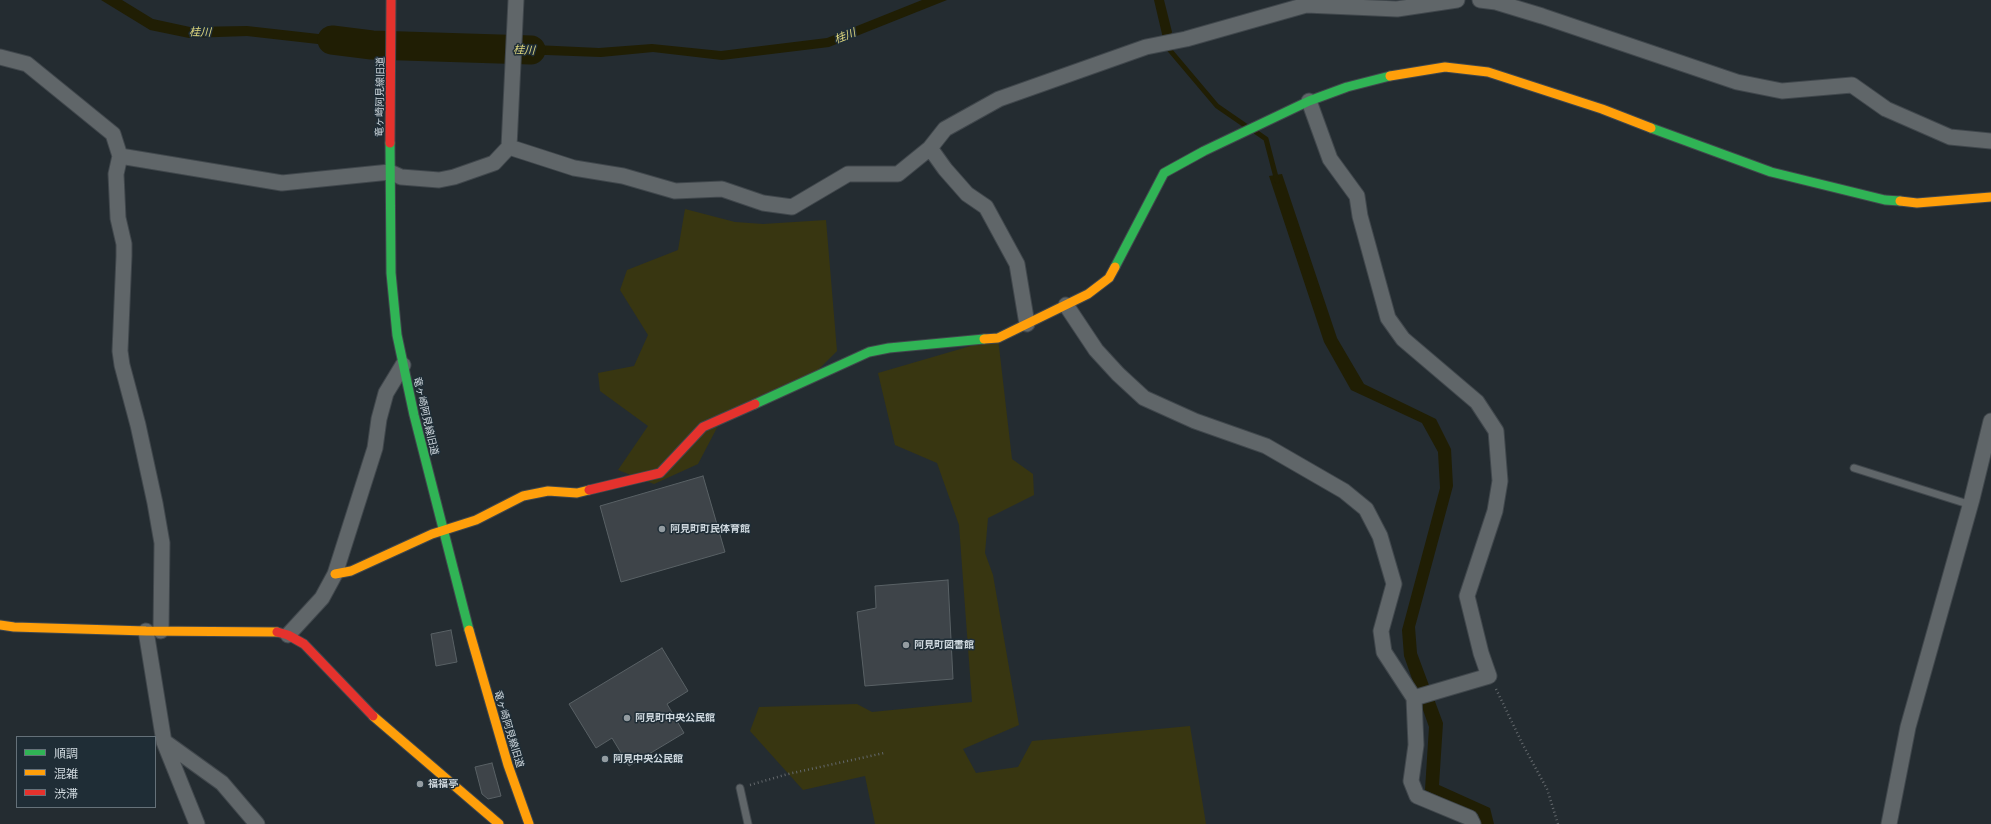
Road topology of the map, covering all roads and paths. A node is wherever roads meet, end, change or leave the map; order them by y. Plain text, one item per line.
1 (391, 0) edge
2 (516, 0) edge
3 (1457, 0) edge
4 (1480, 0) edge
5 (0, 57) edge
6 (1308, 101) junction
7 (1991, 142) edge
8 (509, 148) junction
9 (930, 148) junction
10 (120, 156) junction
11 (390, 172) junction
12 (1991, 197) edge
13 (1066, 305) junction
14 (1027, 324) junction
15 (403, 366) junction
16 (1991, 421) edge
17 (1854, 468) dead end
18 (1971, 504) junction
19 (443, 530) junction
20 (335, 574) junction
21 (0, 625) edge
22 (146, 631) junction
23 (161, 631) junction
24 (288, 635) junction
25 (1489, 676) junction
26 (1414, 698) junction
27 (164, 742) junction
28 (884, 753) dead end
29 (740, 788) joint
30 (197, 824) edge
31 (257, 824) edge
32 (499, 824) edge
33 (529, 824) edge
34 (748, 824) edge
35 (1473, 824) edge
36 (1558, 824) edge
37 (1889, 824) edge

1 - 11 street, 竜ヶ崎阿見線旧道
2 - 8 street
3 - 9 street
4 - 7 street
5 - 10 street
6 - 12 street
6 - 13 street
6 - 25 street
8 - 9 street
8 - 11 street
9 - 14 street
10 - 11 street
10 - 23 street
11 - 15 street, 竜ヶ崎阿見線旧道
13 - 14 street
13 - 26 street
14 - 19 street
15 - 19 street, 竜ヶ崎阿見線旧道
15 - 20 street
16 - 18 street
17 - 18 lane
18 - 37 street
19 - 20 street
19 - 33 street, 竜ヶ崎阿見線旧道
20 - 24 street
21 - 22 street
22 - 23 street
22 - 27 street
23 - 24 street
24 - 32 street
25 - 26 street
25 - 36 path
26 - 35 street
27 - 30 street
27 - 31 street
28 - 29 path
29 - 34 lane

